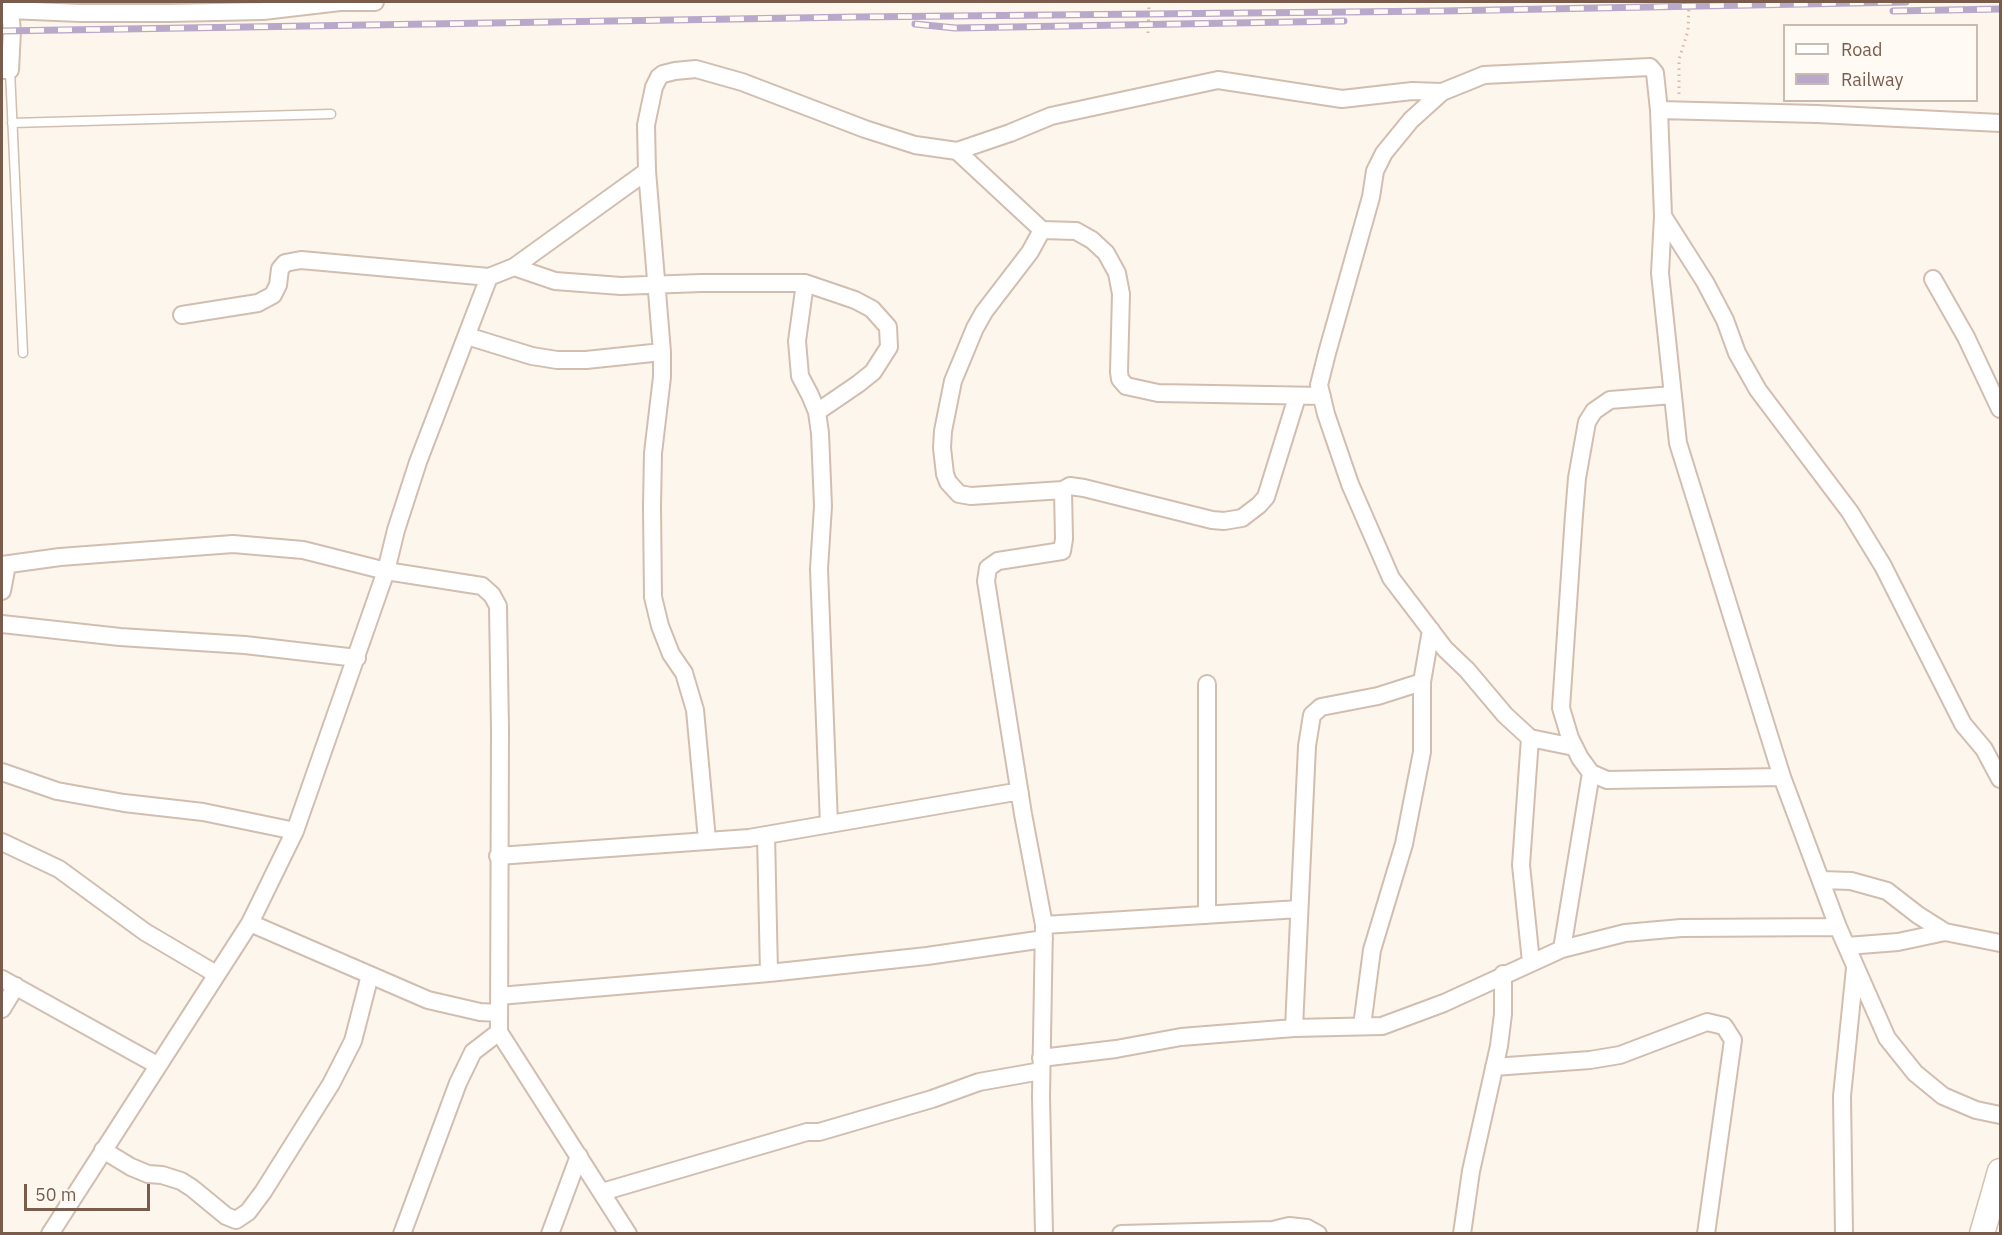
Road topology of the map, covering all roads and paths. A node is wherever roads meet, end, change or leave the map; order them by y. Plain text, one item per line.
1 (340, 2) edge
2 (375, 2) edge
3 (1689, 2) edge
4 (1149, 5) dead end
5 (9, 6) edge
6 (1148, 33) dead end
7 (6, 70) edge
8 (1442, 92) junction
9 (1659, 110) junction
10 (1678, 111) junction
11 (331, 114) dead end
12 (12, 123) junction
13 (2001, 123) edge
14 (957, 151) junction
15 (647, 171) junction
16 (1663, 216) junction
17 (1042, 230) junction
18 (514, 267) junction
19 (489, 277) junction
20 (1933, 279) dead end
21 (805, 283) junction
22 (657, 285) junction
23 (182, 315) dead end
24 (467, 336) junction
25 (662, 352) junction
26 (23, 353) dead end
27 (1672, 395) junction
28 (1322, 396) junction
29 (1297, 397) junction
30 (2001, 409) edge
31 (817, 412) junction
32 (1063, 490) junction
33 (4, 565) edge
34 (386, 571) junction
35 (2, 591) edge
36 (2, 624) edge
37 (1431, 630) junction
38 (357, 658) junction
39 (1422, 682) junction
40 (1207, 684) dead end
41 (1530, 738) junction
42 (1574, 747) junction
43 (2, 772) edge
44 (1591, 773) junction
45 (1782, 777) junction
46 (2001, 779) edge
47 (1020, 793) junction
48 (830, 824) junction
49 (295, 831) junction
50 (766, 835) junction
51 (707, 840) junction
52 (2, 842) edge
53 (498, 856) junction
54 (1821, 880) junction
55 (1299, 909) junction
56 (1207, 915) junction
57 (250, 923) junction
58 (1838, 927) junction
59 (1044, 932) junction
60 (1945, 932) junction
61 (2001, 943) edge
62 (1847, 946) junction
63 (1562, 949) junction
64 (1531, 962) junction
65 (1855, 967) junction
66 (216, 974) junction
67 (769, 974) junction
68 (1503, 974) junction
69 (369, 975) junction
70 (9, 983) edge
71 (499, 1005) junction
72 (2, 1009) edge
73 (1362, 1026) junction
74 (1294, 1028) junction
75 (499, 1032) junction
76 (1041, 1064) junction
77 (158, 1065) junction
78 (1494, 1067) junction
79 (2001, 1114) edge
80 (103, 1150) junction
81 (579, 1156) junction
82 (1999, 1180) edge
83 (602, 1192) junction
84 (50, 1233) edge
85 (402, 1233) edge
86 (550, 1233) edge
87 (628, 1233) edge
88 (1044, 1233) edge
89 (1121, 1233) edge
90 (1318, 1233) edge
91 (1462, 1233) edge
92 (1706, 1233) edge
93 (1844, 1233) edge
94 (1982, 1233) edge

1 - 2 street
1 - 5 street
3 - 10 path
4 - 6 path
5 - 7 street
7 - 12 lane
8 - 9 street
8 - 14 street
8 - 28 street
9 - 10 street
9 - 16 street
10 - 13 street
11 - 12 lane
12 - 26 lane
14 - 15 street
14 - 17 street
15 - 18 street
15 - 22 street
16 - 27 street
16 - 46 street
17 - 29 street
17 - 32 street
18 - 19 street
18 - 22 street
19 - 23 street
19 - 24 street
20 - 30 street
21 - 22 street
21 - 31 street
21 - 31 street
22 - 25 street
24 - 25 street
24 - 34 street
25 - 51 street
27 - 42 street
27 - 45 street
28 - 29 street
28 - 37 street
29 - 32 street
31 - 48 street
32 - 47 street
33 - 34 street
33 - 35 street
34 - 38 street
34 - 53 street
36 - 38 street
37 - 39 street
37 - 41 street
38 - 49 street
39 - 55 street
39 - 73 street
40 - 56 street
41 - 42 street
41 - 64 street
42 - 44 street
43 - 49 street
44 - 45 street
44 - 63 street
45 - 54 street
47 - 48 street
47 - 59 street
48 - 50 street
49 - 57 street
50 - 51 street
50 - 67 street
51 - 53 street
52 - 66 street
53 - 71 street
54 - 58 street
54 - 60 street
55 - 56 street
55 - 74 street
56 - 59 street
57 - 66 street
57 - 69 street
58 - 62 street
58 - 63 street
59 - 67 street
59 - 76 street
60 - 61 street
60 - 62 street
62 - 65 street
63 - 64 street
64 - 68 street
65 - 79 street
65 - 93 street
66 - 77 street
67 - 71 street
68 - 73 street
68 - 78 street
69 - 71 street
69 - 80 street
70 - 72 street
70 - 77 street
71 - 75 street
73 - 74 street
74 - 76 street
75 - 81 street
75 - 85 street
76 - 83 street
76 - 88 street
77 - 80 street
78 - 91 street
78 - 92 street
80 - 84 street
81 - 83 street
81 - 86 street
82 - 94 street
83 - 87 street
89 - 90 street

